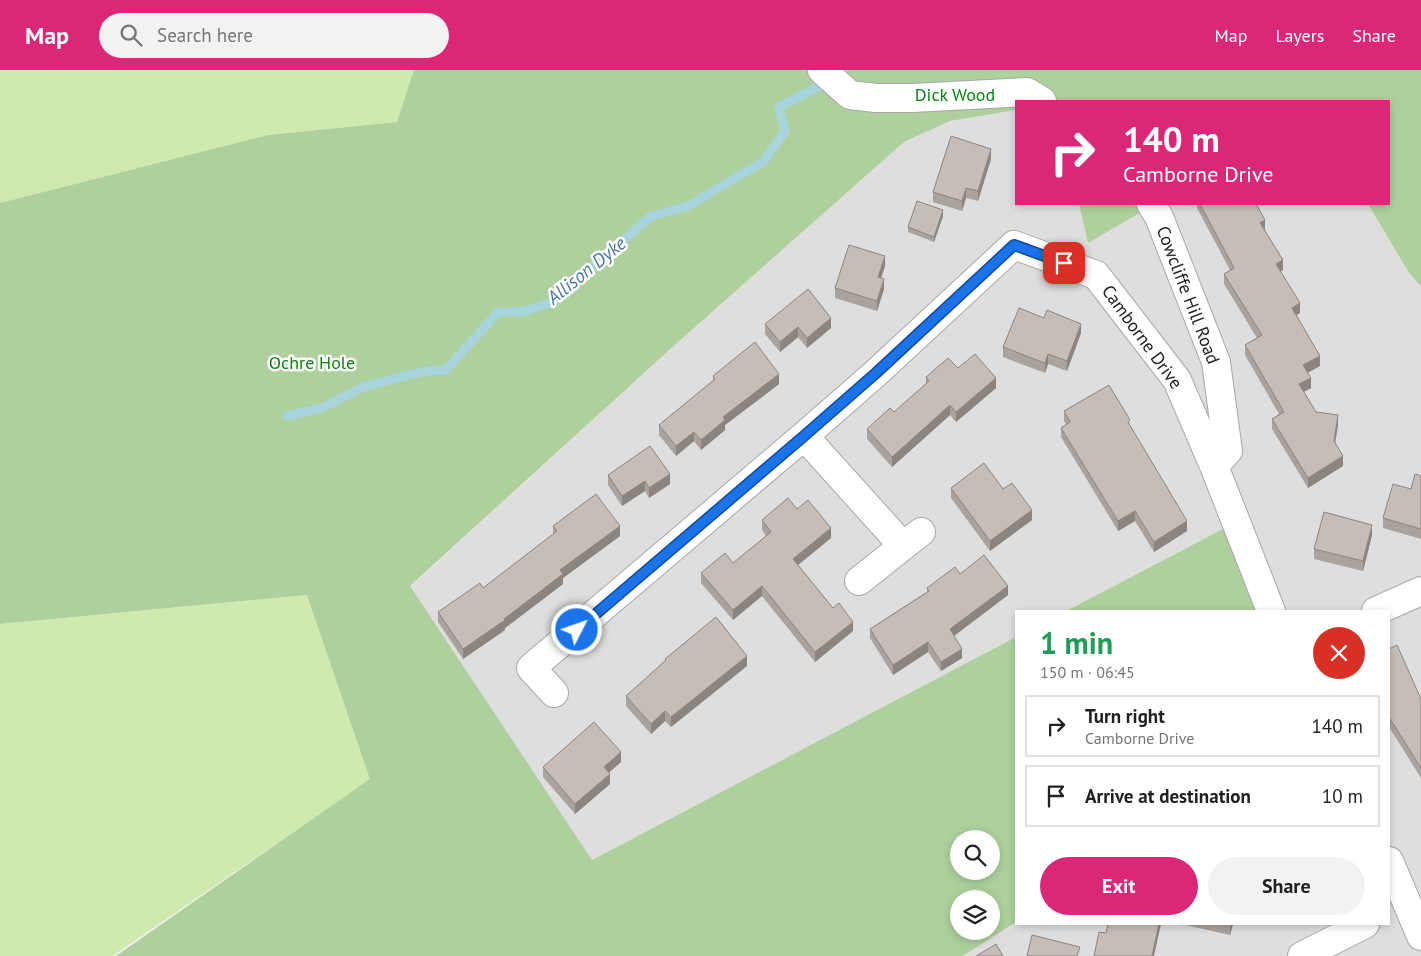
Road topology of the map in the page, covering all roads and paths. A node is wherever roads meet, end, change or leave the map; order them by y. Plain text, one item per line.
1 (822, 70) edge
2 (1034, 97) edge
3 (1152, 205) edge
4 (804, 436) junction
5 (1214, 466) junction
6 (859, 581) dead end
7 (1421, 591) edge
8 (1271, 610) edge
9 (1378, 610) edge
10 (554, 693) dead end
11 (1390, 865) edge
12 (1398, 907) edge
13 (1363, 925) edge
14 (1421, 936) edge
15 (1302, 956) edge

1 - 2 street
3 - 5 street, Cowcliffe Hill Road
4 - 5 street, Camborne Drive
4 - 6 street
4 - 10 street, Camborne Drive
5 - 8 street
7 - 9 street
11 - 12 street
12 - 14 street
13 - 15 street

